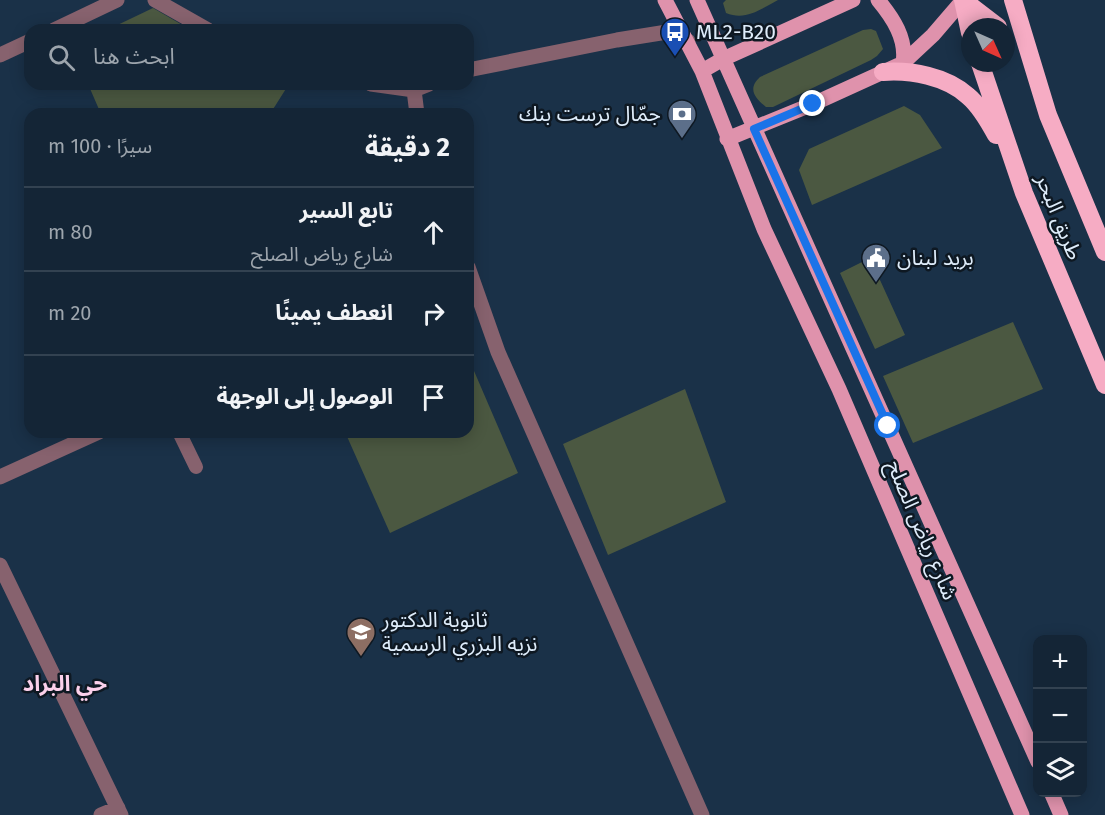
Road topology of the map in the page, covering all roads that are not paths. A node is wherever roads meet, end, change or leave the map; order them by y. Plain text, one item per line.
1 (117, 0) edge
2 (155, 0) edge
3 (665, 0) edge
4 (697, 0) edge
5 (853, 0) edge
6 (878, 0) edge
7 (963, 0) edge
8 (1013, 0) edge
9 (967, 18) edge
10 (986, 18) edge
11 (67, 24) edge
12 (197, 24) edge
13 (688, 41) junction
14 (1015, 41) edge
15 (24, 44) edge
16 (1029, 53) junction
17 (0, 55) edge
18 (723, 59) junction
19 (903, 63) junction
20 (474, 69) edge
21 (702, 71) junction
22 (883, 72) junction
23 (983, 72) edge
24 (421, 90) edge
25 (418, 108) edge
26 (754, 129) junction
27 (727, 139) junction
28 (1015, 169) junction
29 (1105, 252) edge
30 (474, 285) edge
31 (1105, 385) edge
32 (86, 438) edge
33 (182, 438) edge
34 (196, 467) dead end
35 (0, 477) edge
36 (0, 565) edge
37 (1033, 751) edge
38 (1053, 797) edge
39 (119, 811) edge
40 (101, 815) edge
41 (702, 815) edge
42 (1022, 815) edge
43 (1060, 815) edge

1 - 11 street
2 - 12 street
3 - 13 main road, شارع رياض الصلح
4 - 18 main road, شارع رياض الصلح
5 - 18 main road
6 - 19 main road
7 - 9 highway
7 - 10 highway
7 - 19 main road
8 - 16 highway, طريق البحر
13 - 20 street
13 - 21 main road, شارع رياض الصلح
14 - 16 highway
15 - 17 street
16 - 29 highway, طريق البحر
18 - 21 main road
18 - 26 main road, شارع رياض الصلح
19 - 22 main road
21 - 27 main road, شارع رياض الصلح
22 - 26 main road
22 - 28 highway
23 - 28 highway, طريق البحر
24 - 25 street
26 - 27 main road
26 - 37 main road, شارع رياض الصلح
27 - 42 main road, شارع رياض الصلح
28 - 31 highway, طريق البحر
30 - 41 street
32 - 35 street
33 - 34 lane
36 - 39 street
38 - 43 main road
39 - 40 street

